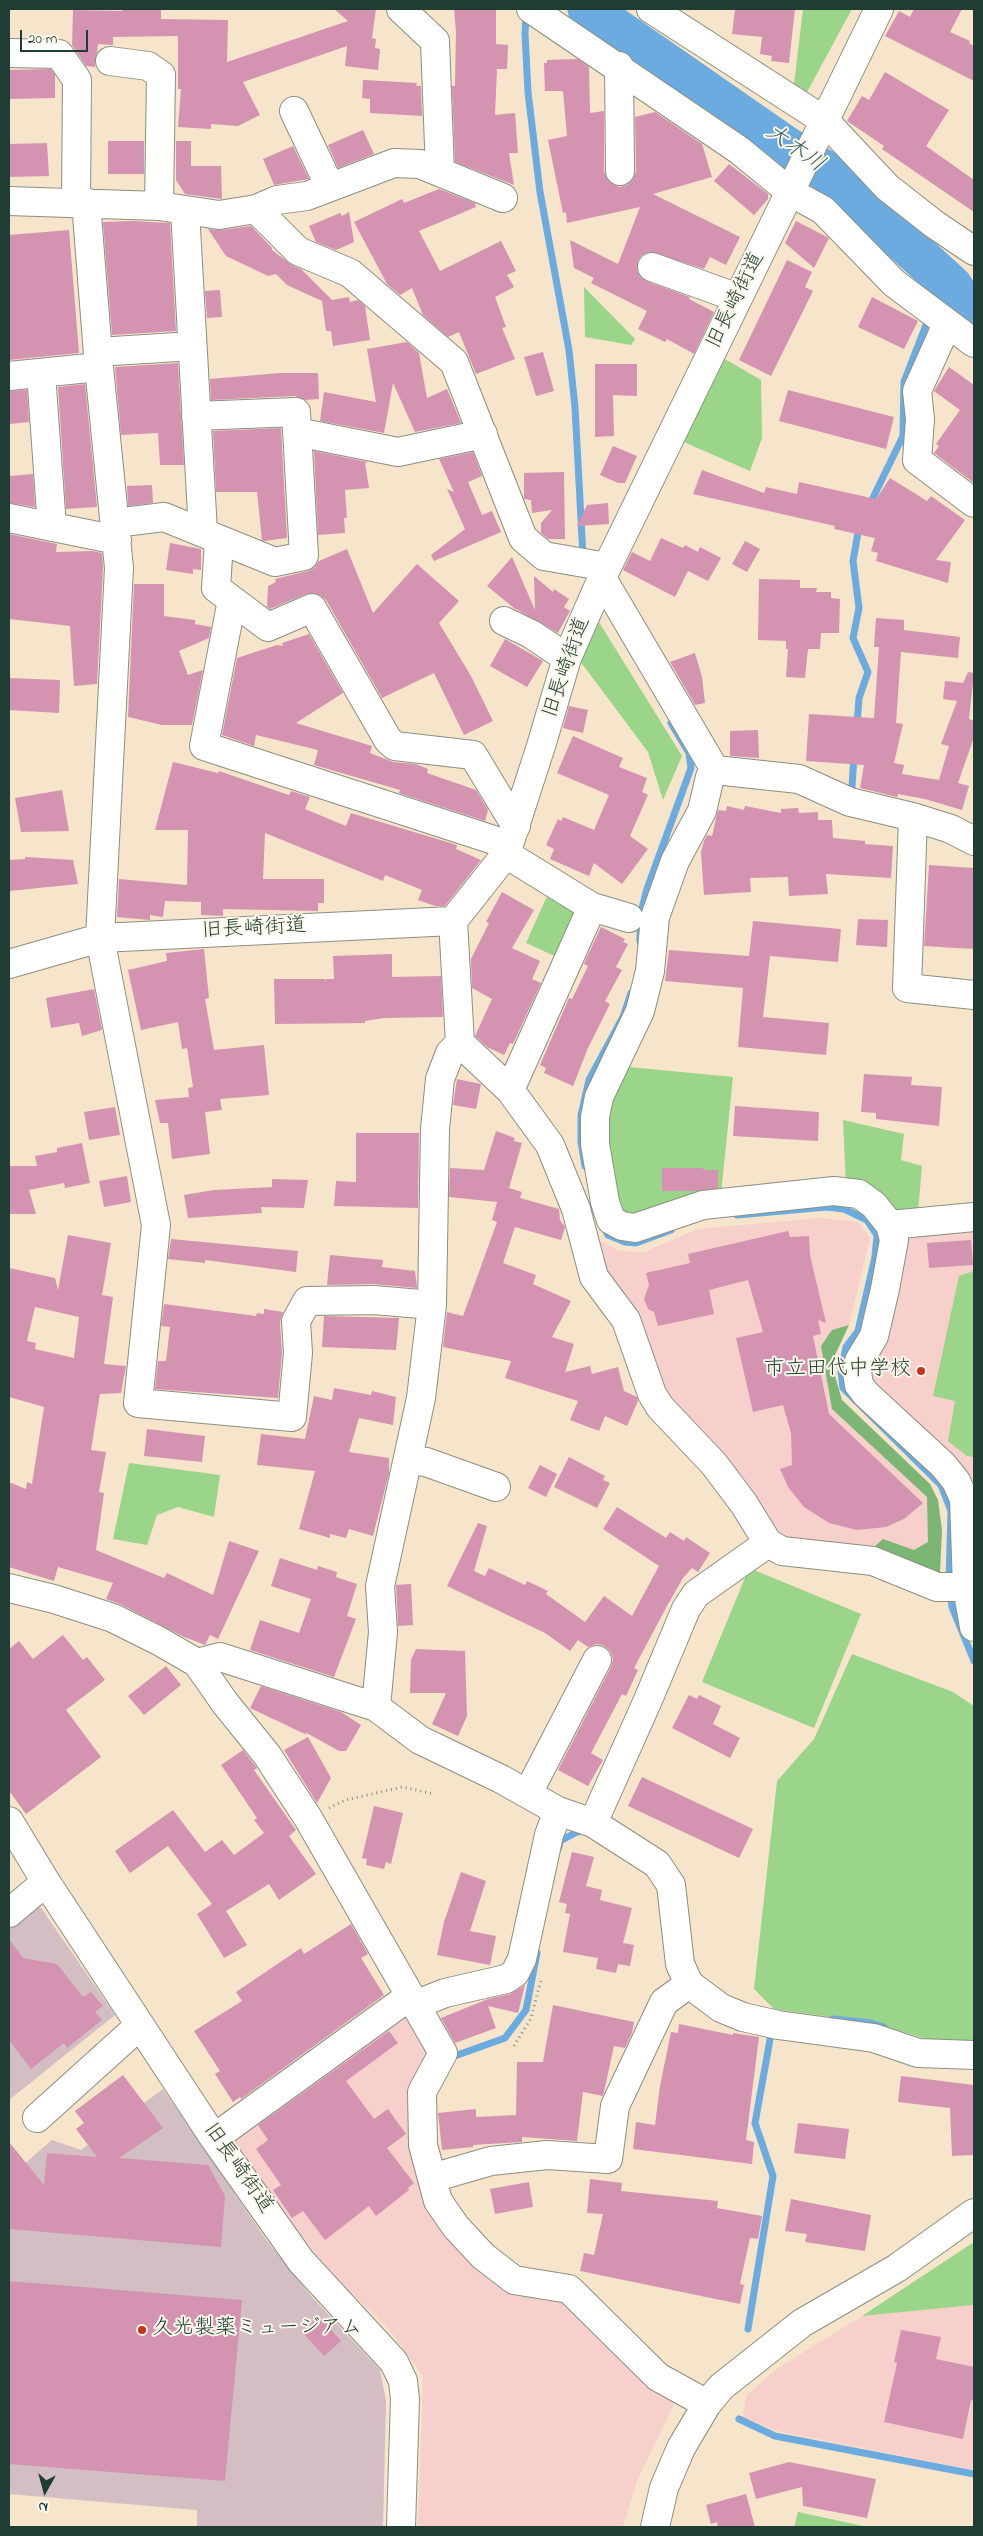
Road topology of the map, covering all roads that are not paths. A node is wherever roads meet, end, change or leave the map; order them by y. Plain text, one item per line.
1 (401, 9) edge
2 (651, 9) edge
3 (879, 9) edge
4 (534, 11) edge
5 (9, 53) edge
6 (110, 61) dead end
7 (618, 66) junction
8 (294, 111) dead end
9 (824, 121) junction
10 (620, 171) dead end
11 (440, 172) junction
12 (330, 187) junction
13 (790, 192) junction
14 (503, 198) dead end
15 (9, 201) edge
16 (81, 202) junction
17 (172, 208) junction
18 (256, 209) junction
19 (974, 252) edge
20 (652, 267) dead end
21 (738, 298) junction
22 (947, 324) junction
23 (974, 343) edge
24 (192, 346) junction
25 (98, 360) junction
26 (41, 373) junction
27 (9, 376) edge
28 (196, 416) junction
29 (297, 432) junction
30 (483, 434) junction
31 (974, 503) edge
32 (9, 518) edge
33 (52, 527) junction
34 (116, 532) junction
35 (211, 536) junction
36 (602, 570) junction
37 (232, 600) junction
38 (504, 621) dead end
39 (567, 658) junction
40 (715, 770) junction
41 (912, 817) junction
42 (974, 841) edge
43 (510, 842) junction
44 (592, 907) junction
45 (629, 918) dead end
46 (453, 921) junction
47 (100, 938) junction
48 (9, 964) edge
49 (974, 995) edge
50 (460, 1043) junction
51 (510, 1090) junction
52 (605, 1202) junction
53 (576, 1209) junction
54 (974, 1217) edge
55 (890, 1226) junction
56 (432, 1305) junction
57 (408, 1460) junction
58 (496, 1487) dead end
59 (768, 1543) junction
60 (966, 1587) junction
61 (9, 1588) edge
62 (974, 1627) edge
63 (597, 1660) dead end
64 (197, 1663) junction
65 (376, 1707) junction
66 (528, 1793) junction
67 (558, 1811) junction
68 (9, 1821) edge
69 (593, 1823) junction
70 (46, 1882) junction
71 (9, 1913) edge
72 (688, 1984) junction
73 (413, 2001) junction
74 (140, 2025) junction
75 (974, 2055) edge
76 (37, 2118) dead end
77 (214, 2138) junction
78 (432, 2178) junction
79 (974, 2213) edge
80 (706, 2404) junction
81 (401, 2527) edge
82 (655, 2527) edge

1 - 11 street
2 - 9 street
3 - 9 street, 旧長崎街道
4 - 7 street
5 - 16 street
6 - 17 street
7 - 10 street
7 - 13 street
8 - 12 street
9 - 13 street, 旧長崎街道
9 - 19 street
11 - 12 street
11 - 14 street
12 - 18 street
13 - 21 street, 旧長崎街道
13 - 22 street
15 - 16 street
16 - 17 street
16 - 25 street
17 - 18 street
17 - 24 street
18 - 30 street
20 - 21 street
21 - 36 street, 旧長崎街道
22 - 23 street
22 - 31 street
24 - 25 street
24 - 28 street
25 - 26 street
25 - 34 street
26 - 27 street
26 - 33 street
28 - 29 street
28 - 35 street
29 - 30 street
29 - 35 street
30 - 36 street
32 - 33 street
33 - 34 street
34 - 35 street
34 - 47 street
35 - 37 street
36 - 39 street, 旧長崎街道
36 - 40 street
37 - 43 street
37 - 43 street
38 - 39 street
39 - 43 street, 旧長崎街道
40 - 41 street
40 - 52 street
41 - 42 street
41 - 49 street
43 - 44 street
43 - 46 street, 旧長崎街道
44 - 45 street
44 - 51 street
46 - 47 street, 旧長崎街道
46 - 50 street
47 - 48 street, 旧長崎街道
47 - 56 street
50 - 51 street
50 - 56 street
51 - 53 street
52 - 53 street
52 - 55 street
53 - 59 street
54 - 55 street
55 - 60 street
56 - 57 street
57 - 58 street
57 - 65 street
59 - 60 street
59 - 69 street
60 - 62 street
61 - 64 street
63 - 66 street
64 - 65 street
64 - 73 street
65 - 66 street
66 - 67 street
67 - 69 street
67 - 73 street
68 - 70 street, 旧長崎街道
69 - 72 street
70 - 71 street
70 - 74 street, 旧長崎街道
72 - 75 street
72 - 78 street
73 - 77 street
73 - 78 street
74 - 76 street
74 - 77 street, 旧長崎街道
77 - 81 street, 旧長崎街道
78 - 80 street
79 - 80 street
80 - 82 street

